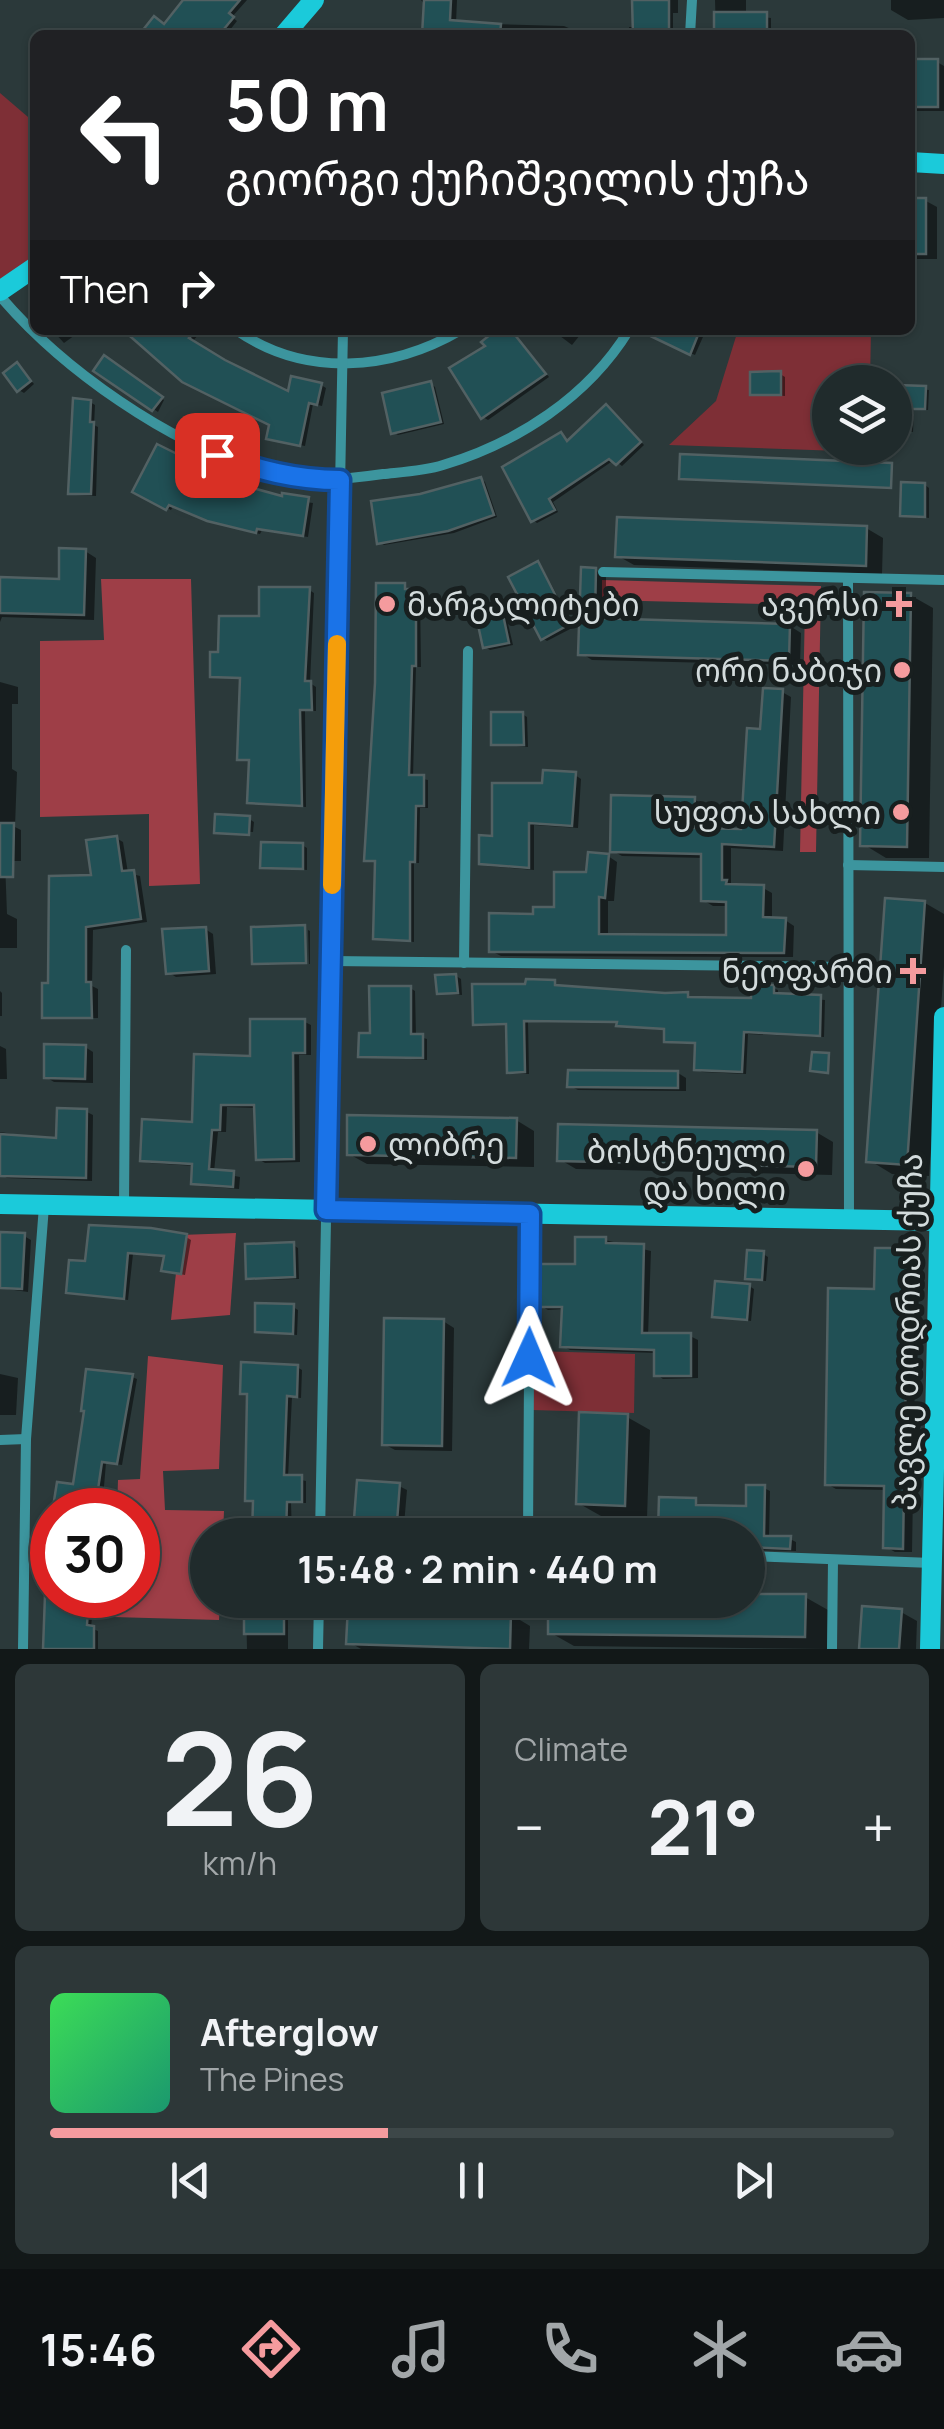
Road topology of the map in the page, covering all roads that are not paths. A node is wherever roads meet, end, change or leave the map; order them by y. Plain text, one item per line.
1 (314, 0) edge
2 (692, 0) edge
3 (288, 30) edge
4 (690, 30) edge
5 (915, 162) edge
6 (944, 164) edge
7 (30, 272) edge
8 (0, 294) edge
9 (30, 327) edge
10 (38, 335) edge
11 (246, 335) edge
12 (343, 335) edge
13 (449, 335) edge
14 (626, 335) edge
15 (342, 365) junction
16 (340, 480) junction
17 (603, 572) dead end
18 (848, 580) junction
19 (944, 580) edge
20 (468, 650) dead end
21 (848, 865) junction
22 (944, 867) edge
23 (126, 950) dead end
24 (331, 962) junction
25 (464, 963) junction
26 (848, 967) junction
27 (944, 1017) edge
28 (0, 1204) edge
29 (44, 1204) junction
30 (124, 1206) junction
31 (326, 1210) junction
32 (530, 1214) junction
33 (849, 1220) junction
34 (939, 1221) junction
35 (940, 1345) edge
36 (26, 1439) junction
37 (0, 1440) edge
38 (320, 1518) edge
39 (528, 1518) edge
40 (765, 1557) edge
41 (833, 1560) junction
42 (932, 1563) junction
43 (319, 1618) edge
44 (22, 1649) edge
45 (318, 1649) edge
46 (832, 1649) edge
47 (930, 1649) edge

1 - 3 street
2 - 4 street
5 - 6 street
7 - 8 street
8 - 9 street
10 - 16 street
11 - 15 street
12 - 15 street
13 - 15 street
14 - 16 street
15 - 16 street
16 - 24 street
17 - 18 street
18 - 19 street
18 - 21 street
20 - 25 street
21 - 22 street
21 - 26 street
23 - 30 street
24 - 25 street
24 - 31 street
25 - 26 street
26 - 33 street
27 - 34 street, პავლე თოდრიას ქუჩა
28 - 29 street
29 - 30 street
29 - 36 street
30 - 31 street
31 - 32 street
31 - 38 street
32 - 33 street
32 - 39 street
33 - 34 street
34 - 35 street, პავლე თოდრიას ქუჩა
35 - 42 street, პავლე თოდრიას ქუჩა
36 - 37 street
36 - 44 street
40 - 41 street
41 - 42 street
41 - 46 street
42 - 47 street, პავლე თოდრიას ქუჩა
43 - 45 street

